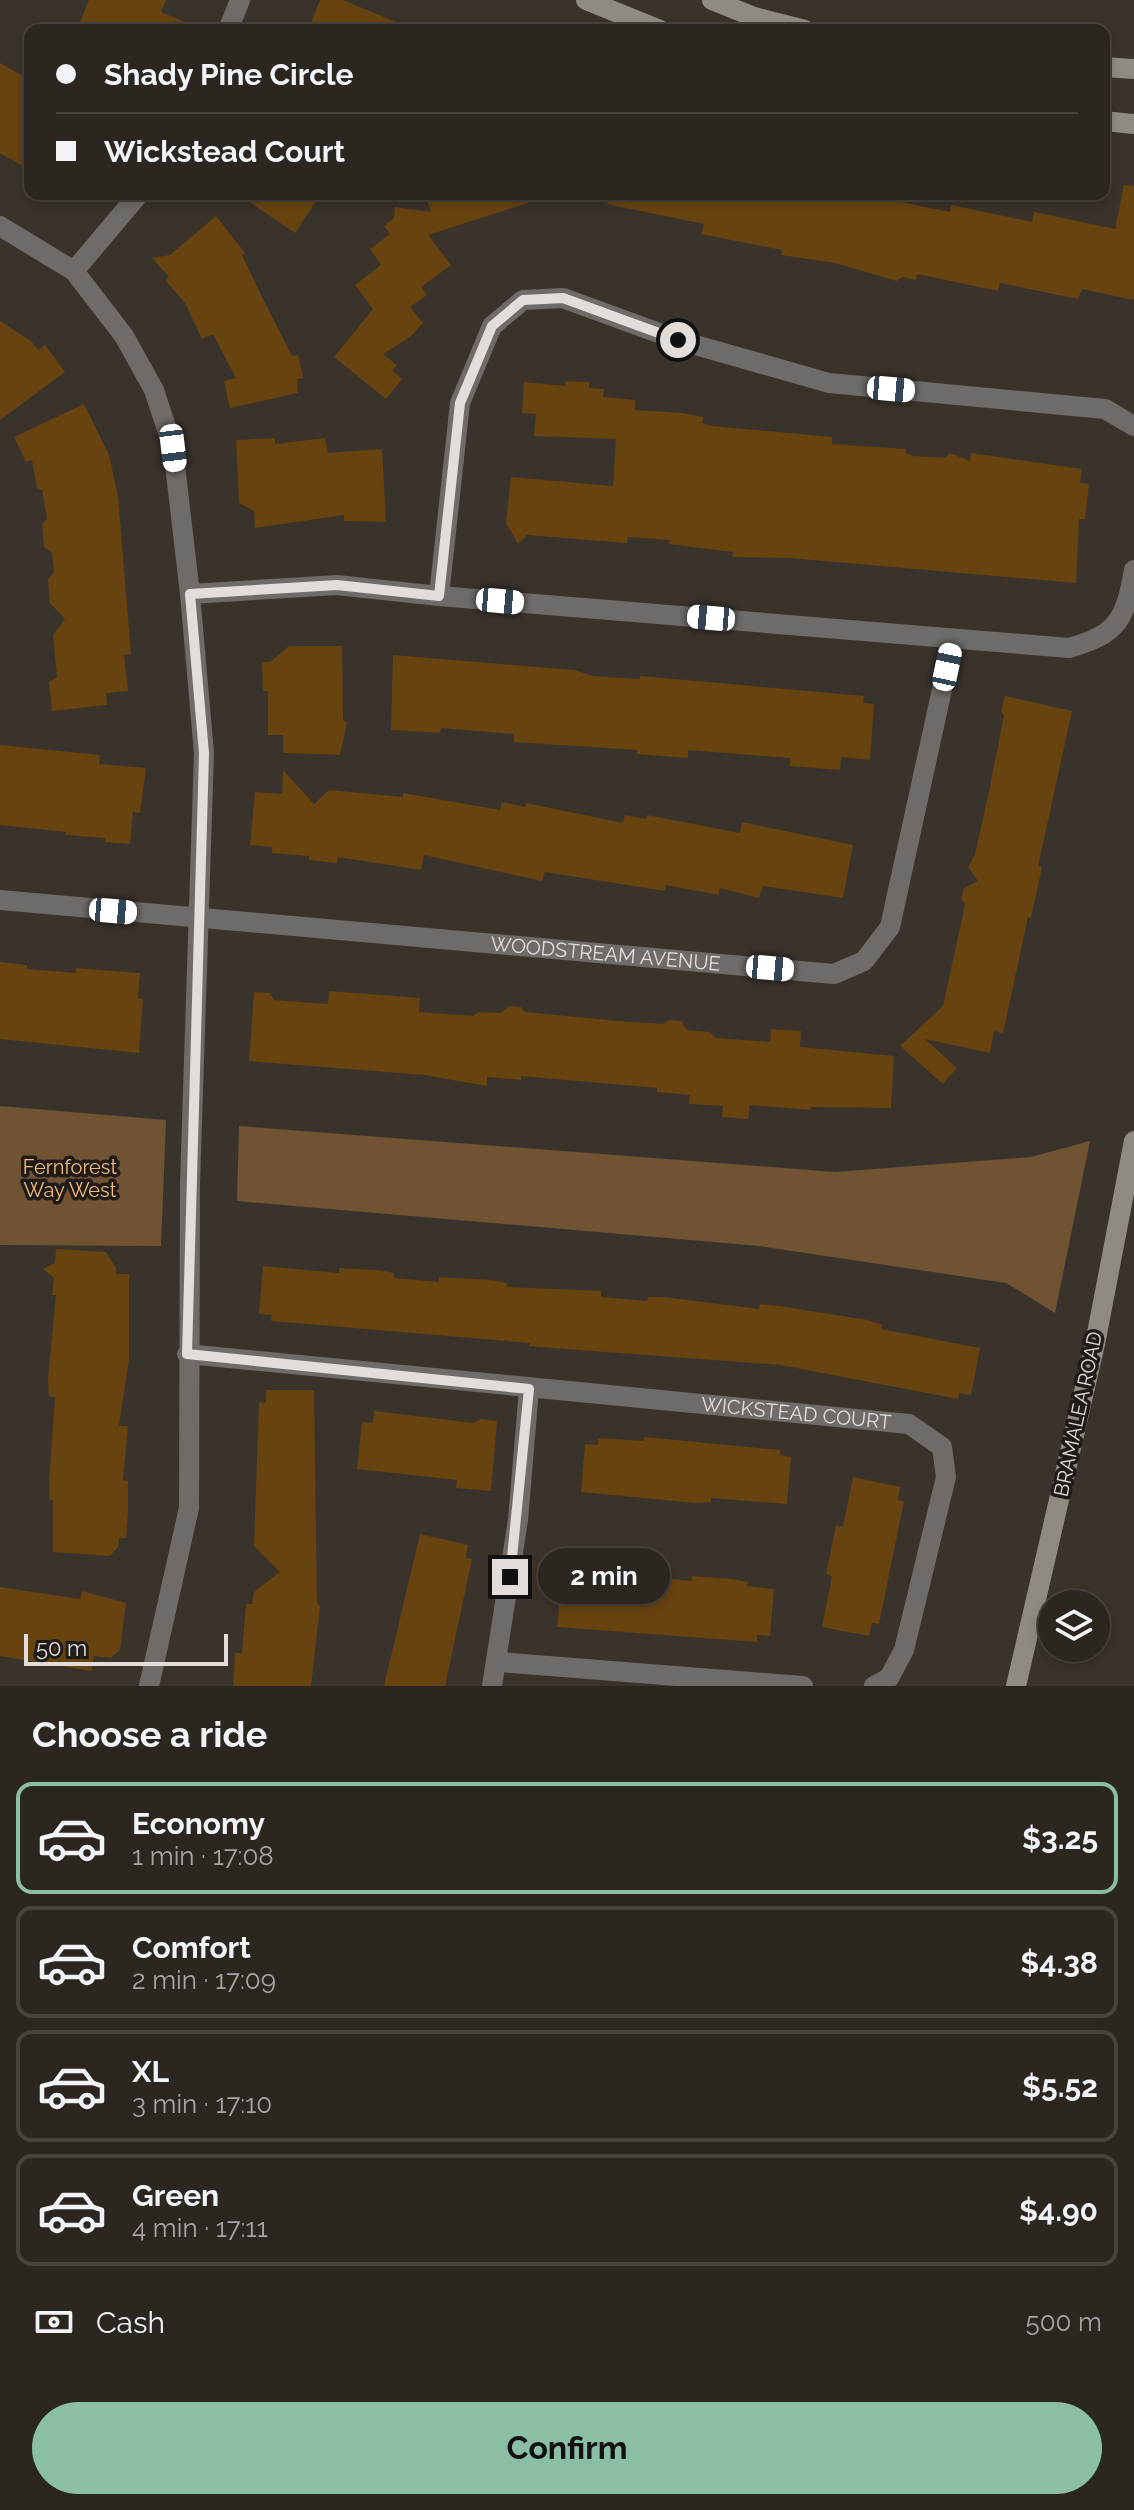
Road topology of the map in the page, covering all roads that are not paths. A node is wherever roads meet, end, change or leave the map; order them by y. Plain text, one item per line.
1 (240, 0) edge
2 (586, 0) edge
3 (712, 0) edge
4 (230, 24) edge
5 (645, 24) edge
6 (781, 24) edge
7 (1110, 67) edge
8 (1134, 69) edge
9 (1110, 122) edge
10 (1134, 124) edge
11 (134, 200) edge
12 (0, 226) edge
13 (74, 271) junction
14 (1134, 426) edge
15 (1134, 570) edge
16 (190, 594) junction
17 (439, 596) junction
18 (953, 639) junction
19 (0, 900) edge
20 (198, 920) junction
21 (1134, 1141) edge
22 (187, 1354) junction
23 (529, 1389) junction
24 (499, 1662) junction
25 (149, 1686) edge
26 (492, 1686) edge
27 (803, 1686) edge
28 (874, 1686) edge
29 (1016, 1686) edge

1 - 4 street
2 - 5 main road
3 - 6 main road
7 - 8 main road
9 - 10 main road
11 - 13 street
12 - 13 street
13 - 16 street
14 - 17 street
15 - 18 street
16 - 17 street
16 - 20 street
17 - 18 street
18 - 20 street, WOODSTREAM AVENUE
19 - 20 street, WOODSTREAM AVENUE
20 - 22 street
21 - 29 main road, BRAMALEA ROAD
22 - 23 street, WICKSTEAD COURT
22 - 25 street
23 - 24 street
23 - 28 street, WICKSTEAD COURT
24 - 26 street
24 - 27 street

